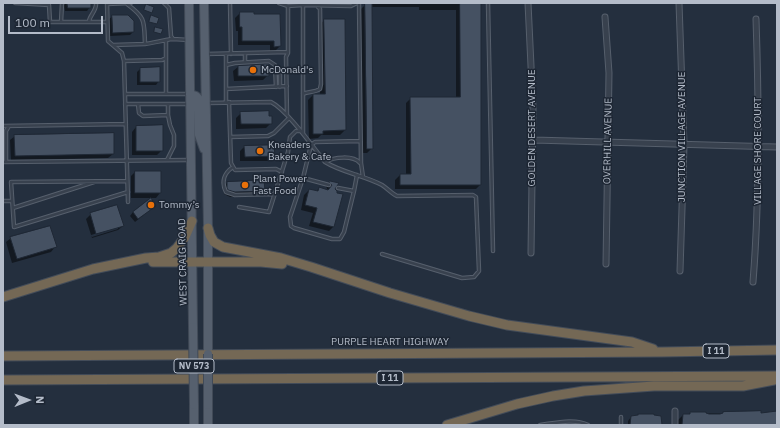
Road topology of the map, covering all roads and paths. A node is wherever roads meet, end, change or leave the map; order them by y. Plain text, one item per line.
1 (15, 3) edge
2 (62, 3) edge
3 (96, 3) edge
4 (130, 3) edge
5 (164, 3) edge
6 (189, 3) edge
7 (204, 3) edge
8 (230, 3) edge
9 (279, 3) edge
10 (358, 3) edge
11 (488, 3) edge
12 (528, 3) edge
13 (679, 3) edge
14 (107, 4) edge
15 (127, 4) junction
16 (303, 4) edge
17 (288, 6) junction
18 (317, 6) junction
19 (605, 17) dead end
20 (756, 19) dead end
21 (61, 22) junction
22 (89, 22) junction
23 (106, 22) junction
24 (173, 39) junction
25 (166, 40) junction
26 (189, 40) junction
27 (145, 44) junction
28 (112, 45) junction
29 (288, 52) junction
30 (205, 54) junction
31 (226, 54) junction
32 (231, 54) junction
33 (245, 54) junction
34 (166, 58) junction
35 (124, 60) junction
36 (245, 62) junction
37 (226, 65) junction
38 (275, 65) junction
39 (287, 86) junction
40 (276, 87) junction
41 (280, 87) junction
42 (226, 88) junction
43 (125, 94) junction
44 (166, 94) junction
45 (190, 94) junction
46 (303, 94) junction
47 (227, 102) junction
48 (206, 103) junction
49 (125, 104) junction
50 (138, 104) junction
51 (168, 104) junction
52 (190, 104) junction
53 (168, 115) junction
54 (288, 117) junction
55 (126, 124) junction
56 (3, 126) edge
57 (10, 126) junction
58 (300, 131) junction
59 (303, 134) junction
60 (230, 137) junction
61 (534, 140) junction
62 (360, 141) junction
63 (608, 142) junction
64 (684, 144) junction
65 (311, 145) junction
66 (758, 147) junction
67 (777, 147) edge
68 (207, 156) junction
69 (167, 160) junction
70 (192, 160) junction
71 (127, 161) junction
72 (4, 162) edge
73 (325, 162) junction
74 (361, 163) junction
75 (232, 167) junction
76 (282, 172) junction
77 (357, 175) junction
78 (363, 177) junction
79 (303, 178) junction
80 (96, 181) junction
81 (127, 181) junction
82 (329, 185) dead end
83 (338, 188) dead end
84 (354, 191) junction
85 (128, 192) junction
86 (275, 194) junction
87 (3, 201) edge
88 (12, 201) junction
89 (128, 202) dead end
90 (239, 207) dead end
91 (13, 208) junction
92 (192, 221) junction
93 (208, 228) junction
94 (492, 251) dead end
95 (531, 253) dead end
96 (382, 254) dead end
97 (126, 262) junction
98 (193, 262) junction
99 (207, 262) junction
100 (606, 264) dead end
101 (311, 267) junction
102 (680, 271) dead end
103 (753, 282) dead end
104 (3, 297) edge
105 (777, 350) edge
106 (662, 352) junction
107 (3, 356) edge
108 (777, 376) edge
109 (777, 379) edge
110 (3, 380) edge
111 (675, 411) dead end
112 (621, 417) dead end
113 (194, 425) edge
114 (208, 425) edge
115 (447, 425) edge
116 (540, 425) edge
117 (588, 425) edge
118 (621, 425) edge
119 (675, 425) edge

1 - 21 lane
2 - 21 lane
3 - 22 lane
4 - 15 lane
5 - 24 lane
6 - 26 main road, WEST CRAIG ROAD
7 - 30 main road
8 - 32 lane
9 - 17 lane
10 - 18 lane
10 - 62 lane
11 - 94 lane
12 - 61 street, GOLDEN DESERT AVENUE
13 - 64 street, JUNCTION VILLAGE AVENUE
14 - 15 lane
14 - 23 lane
15 - 27 lane
16 - 17 lane
16 - 18 lane
16 - 46 lane
17 - 29 lane
18 - 46 lane
19 - 63 street, OVERHILL AVENUE
20 - 66 street, VILLAGE SHORE COURT
21 - 22 lane
22 - 23 lane
23 - 28 lane
24 - 25 lane
24 - 26 lane
25 - 27 lane
25 - 34 lane
26 - 45 main road, WEST CRAIG ROAD
27 - 28 lane
28 - 35 lane
29 - 33 lane
29 - 39 lane
30 - 31 lane
30 - 48 main road
31 - 32 lane
31 - 37 lane
32 - 33 lane
33 - 36 lane
34 - 35 lane
34 - 44 lane
35 - 43 lane
36 - 37 lane
36 - 38 lane
37 - 42 lane
38 - 40 lane
38 - 41 lane
39 - 41 lane
39 - 54 lane
40 - 41 lane
40 - 42 lane
42 - 47 lane
43 - 44 lane
43 - 49 lane
44 - 45 lane
45 - 52 main road, WEST CRAIG ROAD
45 - 68 main road
46 - 59 lane
47 - 48 lane
47 - 54 lane
47 - 60 lane
48 - 68 main road
49 - 50 lane
49 - 55 lane
50 - 51 lane
50 - 53 lane
51 - 52 lane
51 - 53 lane
52 - 70 main road, WEST CRAIG ROAD
53 - 69 lane
54 - 58 lane
54 - 60 lane
55 - 57 lane
55 - 71 lane
56 - 57 lane
57 - 72 lane
58 - 59 lane
58 - 76 lane
59 - 65 lane
60 - 75 lane
61 - 63 street
61 - 95 street, GOLDEN DESERT AVENUE
62 - 65 lane
62 - 74 lane
63 - 64 street
63 - 100 street, OVERHILL AVENUE
64 - 66 street
64 - 102 street, JUNCTION VILLAGE AVENUE
65 - 73 lane
65 - 79 lane
66 - 67 street
66 - 103 street, VILLAGE SHORE COURT
68 - 93 main road
69 - 70 lane
69 - 71 lane
70 - 92 main road, WEST CRAIG ROAD
71 - 72 lane
71 - 81 lane
73 - 74 lane
73 - 77 lane
74 - 78 lane
75 - 76 lane
75 - 86 lane
76 - 86 lane
77 - 78 lane
77 - 84 lane
78 - 96 lane
79 - 82 lane
79 - 84 lane
80 - 81 lane
80 - 88 lane
80 - 91 lane
81 - 85 lane
83 - 84 lane
85 - 89 lane
85 - 91 lane
86 - 90 lane
87 - 88 lane
88 - 91 lane
92 - 97 highway
92 - 98 main road, WEST CRAIG ROAD
93 - 99 main road
93 - 101 highway
97 - 98 highway
97 - 104 highway
98 - 99 highway
98 - 113 main road, WEST CRAIG ROAD / NV 573, bridge
99 - 101 highway
99 - 114 main road, NV 573, bridge
101 - 106 highway
105 - 106 highway, PURPLE HEART HIGHWAY / I 11
106 - 107 highway, PURPLE HEART HIGHWAY / I 11
108 - 110 highway, I 11
109 - 115 highway
111 - 119 street
112 - 118 lane
116 - 117 lane

